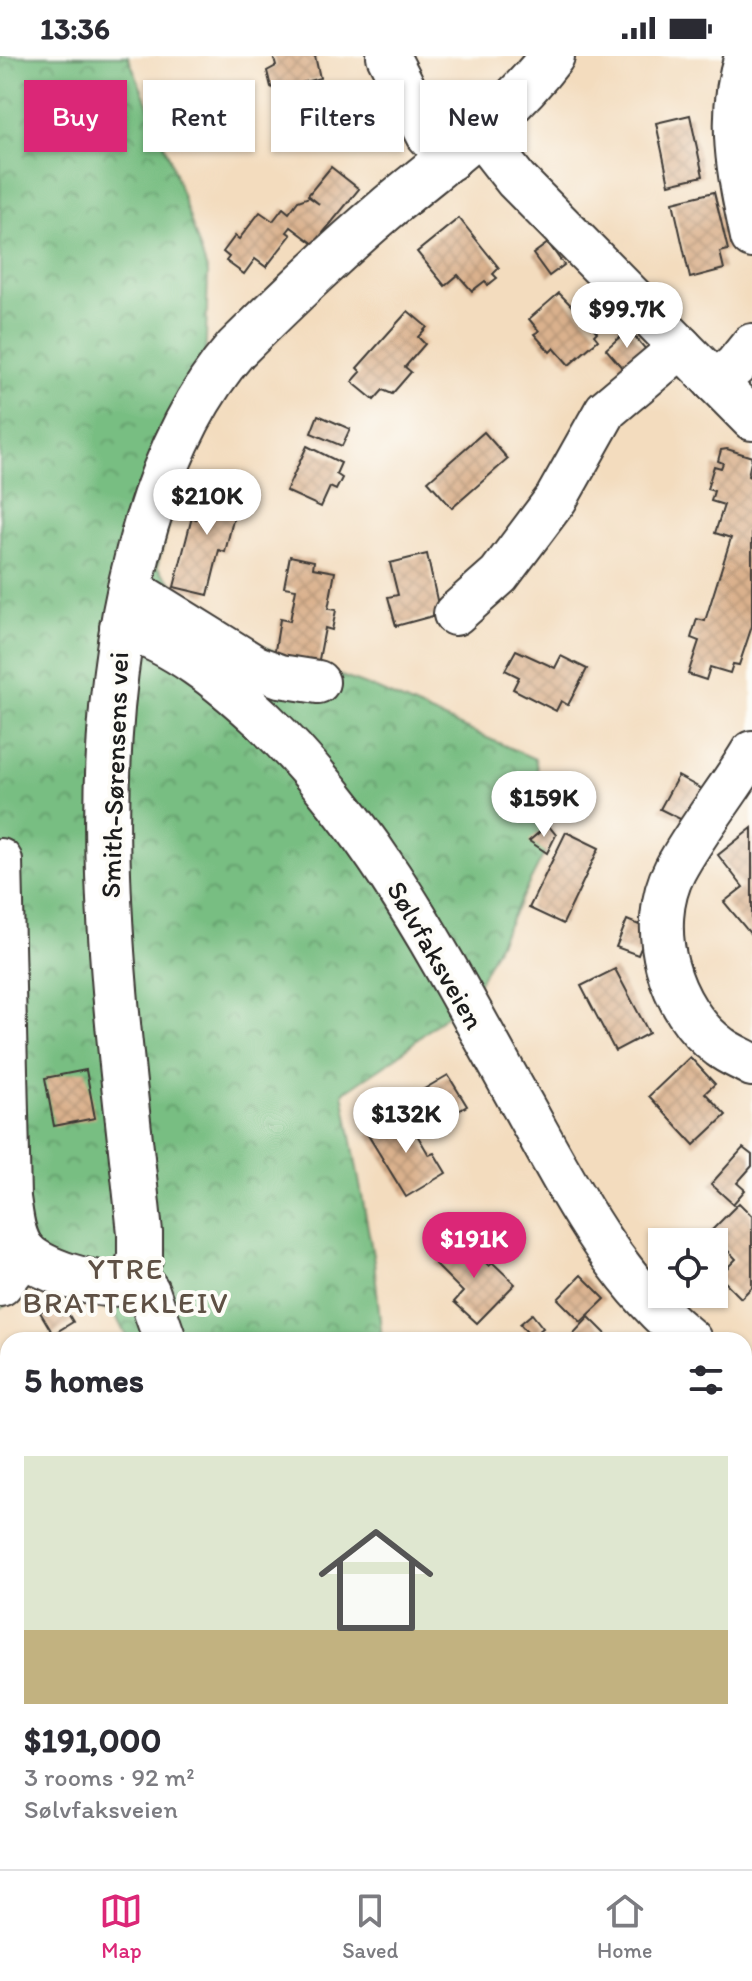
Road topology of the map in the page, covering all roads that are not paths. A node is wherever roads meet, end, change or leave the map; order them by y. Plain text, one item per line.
1 (388, 56) edge
2 (552, 56) edge
3 (746, 56) edge
4 (527, 87) edge
5 (420, 119) edge
6 (459, 152) edge
7 (473, 152) edge
8 (752, 237) edge
9 (752, 345) edge
10 (681, 347) junction
11 (715, 382) junction
12 (752, 419) edge
13 (125, 608) junction
14 (455, 614) dead end
15 (318, 682) dead end
16 (752, 752) edge
17 (0, 861) edge
18 (752, 1065) edge
19 (3, 1098) edge
20 (12, 1269) edge
21 (135, 1274) junction
22 (162, 1332) edge
23 (680, 1332) edge

1 - 5 street
2 - 4 main road, Smith-Sørensens vei
3 - 8 street
6 - 13 main road, Smith-Sørensens vei
7 - 10 street
9 - 11 street
10 - 11 street
10 - 14 street
11 - 12 street
13 - 15 street
13 - 21 main road, Smith-Sørensens vei
13 - 23 street, Sølvfaksveien
16 - 18 street
17 - 19 main road
19 - 20 main road
20 - 21 main road
21 - 22 street

